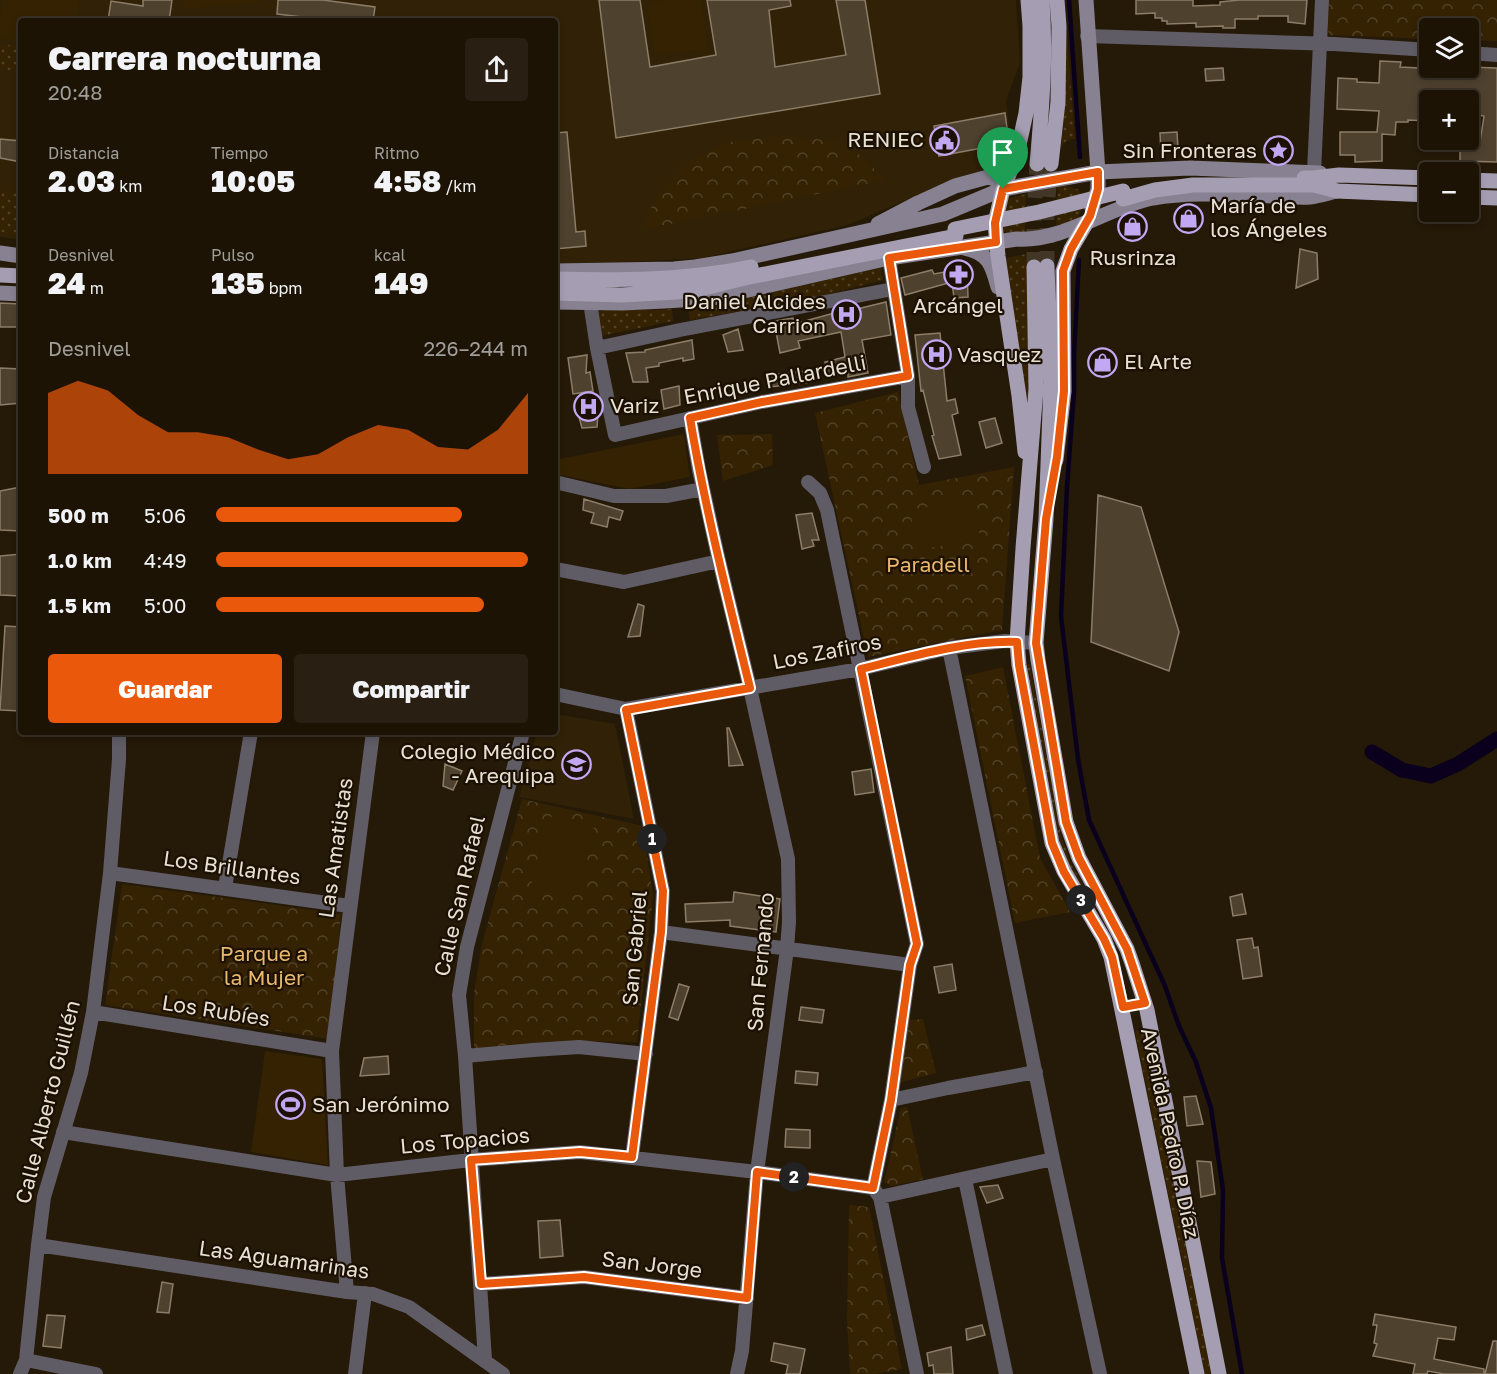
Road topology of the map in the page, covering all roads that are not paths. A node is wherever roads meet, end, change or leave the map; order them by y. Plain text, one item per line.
1 (1028, 0) edge
2 (1042, 0) edge
3 (1057, 0) edge
4 (1086, 0) edge
5 (1322, 0) edge
6 (1088, 36) junction
7 (1321, 44) junction
8 (1419, 49) edge
9 (1479, 54) edge
10 (1497, 55) edge
11 (1098, 172) junction
12 (1314, 172) junction
13 (1339, 175) junction
14 (1071, 176) junction
15 (1419, 178) edge
16 (1479, 180) edge
17 (1497, 181) edge
18 (1003, 189) junction
19 (1337, 191) junction
20 (1096, 194) junction
21 (1123, 195) junction
22 (1419, 195) edge
23 (1479, 197) edge
24 (1497, 198) edge
25 (1087, 222) junction
26 (995, 223) junction
27 (861, 233) junction
28 (958, 237) junction
29 (1017, 239) junction
30 (996, 242) junction
31 (0, 253) edge
32 (18, 256) edge
33 (889, 258) junction
34 (558, 271) edge
35 (0, 275) edge
36 (18, 276) edge
37 (558, 279) edge
38 (0, 283) edge
39 (18, 284) edge
40 (893, 289) junction
41 (0, 293) edge
42 (558, 293) edge
43 (18, 294) edge
44 (558, 302) edge
45 (590, 302) junction
46 (1008, 322) junction
47 (597, 348) junction
48 (908, 376) junction
49 (690, 418) junction
50 (924, 467) dead end
51 (808, 482) dead end
52 (558, 483) edge
53 (1028, 485) junction
54 (703, 489) junction
55 (1046, 519) junction
56 (719, 561) junction
57 (558, 570) edge
58 (1017, 642) junction
59 (1036, 643) junction
60 (949, 648) junction
61 (861, 669) junction
62 (750, 688) junction
63 (558, 695) edge
64 (626, 710) junction
65 (118, 735) edge
66 (250, 735) edge
67 (373, 735) edge
68 (522, 735) edge
69 (110, 873) junction
70 (225, 888) junction
71 (350, 906) junction
72 (661, 932) junction
73 (787, 949) junction
74 (910, 965) junction
75 (1145, 1003) junction
76 (1123, 1007) junction
77 (93, 1012) junction
78 (332, 1051) junction
79 (646, 1054) junction
80 (465, 1056) junction
81 (1036, 1072) junction
82 (891, 1100) junction
83 (63, 1132) junction
84 (632, 1157) junction
85 (1053, 1159) junction
86 (471, 1160) junction
87 (757, 1172) junction
88 (337, 1175) junction
89 (965, 1179) junction
90 (876, 1193) junction
91 (38, 1245) junction
92 (481, 1284) junction
93 (347, 1292) junction
94 (365, 1293) junction
95 (747, 1298) junction
96 (26, 1360) junction
97 (485, 1360) junction
98 (20, 1374) edge
99 (96, 1374) edge
100 (355, 1374) edge
101 (503, 1374) edge
102 (737, 1374) edge
103 (917, 1374) edge
104 (1006, 1374) edge
105 (1100, 1374) edge
106 (1197, 1374) edge
107 (1220, 1374) edge

1 - 18 main road
2 - 3 main road
4 - 6 main road
5 - 7 street
6 - 7 street
6 - 11 main road
7 - 8 street
7 - 12 street
9 - 10 street
11 - 12 main road
11 - 14 main road
11 - 20 main road
12 - 13 main road
13 - 15 main road
13 - 21 main road
14 - 18 main road
14 - 20 main road
16 - 17 main road
18 - 26 main road
18 - 27 main road
18 - 27 main road
19 - 21 main road
19 - 22 main road
19 - 25 main road
20 - 25 main road
21 - 28 main road, bridge
23 - 24 main road
25 - 29 main road
25 - 55 main road
26 - 29 main road
26 - 30 main road
27 - 34 main road
28 - 30 main road
28 - 33 main road
28 - 37 main road
28 - 42 main road
28 - 46 main road
29 - 30 main road
30 - 46 main road
31 - 32 main road
33 - 40 street
33 - 45 main road
35 - 36 main road
38 - 39 main road
40 - 47 street
40 - 48 street
41 - 43 main road
44 - 45 main road
45 - 47 street
46 - 53 main road
47 - 49 street, Enrique Pallardelli
48 - 49 street, Enrique Pallardelli
48 - 50 street
49 - 54 street, San Fernando
51 - 61 street
52 - 54 street
53 - 55 main road
53 - 58 main road, Avenida Pedro P. Díaz
54 - 56 street, San Fernando
55 - 59 main road, Avenida Pedro P. Díaz
56 - 57 street
56 - 62 street, San Fernando
58 - 59 street, Los Zafiros
58 - 60 street, Los Zafiros
58 - 76 main road, Avenida Pedro P. Díaz
59 - 75 main road, Avenida Pedro P. Díaz
60 - 61 street, Los Zafiros
60 - 81 street
61 - 62 street, Los Zafiros
61 - 74 street
62 - 64 street, Los Zafiros
62 - 73 street, San Fernando
63 - 64 street, Los Zafiros
64 - 72 street, San Gabriel
65 - 69 street, Calle Alberto Guillén
66 - 70 street
67 - 71 street, Las Amatistas
68 - 80 street, Calle San Rafael
69 - 70 street, Los Brillantes
69 - 77 street, Calle Alberto Guillén
70 - 71 street, Los Brillantes
71 - 78 street, Las Amatistas
72 - 73 street
72 - 79 street, San Gabriel
73 - 74 street
73 - 87 street, San Fernando
74 - 82 street
75 - 76 main road
75 - 107 main road, Avenida Pedro P. Díaz
76 - 106 main road, Avenida Pedro P. Díaz
77 - 78 street, Los Rubíes
77 - 83 street, Calle Alberto Guillén
78 - 88 street, Las Amatistas
79 - 80 street
79 - 84 street, San Gabriel
80 - 86 street, Calle San Rafael
81 - 82 street
81 - 85 street
82 - 90 street
83 - 88 street, Los Topacios
83 - 91 street, Calle Alberto Guillén
84 - 86 street, Los Topacios
84 - 87 street, Los Topacios
85 - 89 street, Los Topacios
85 - 105 street
86 - 88 street, Los Topacios
86 - 92 street, Calle San Rafael
87 - 90 street, Los Topacios
87 - 95 street, San Fernando
88 - 93 street, Las Amatistas
89 - 90 street, Los Topacios
89 - 104 street
90 - 103 street
91 - 93 street, Las Aguamarinas
91 - 96 street, Calle Alberto Guillén
92 - 95 street, San Jorge
92 - 97 street, Calle San Rafael
93 - 94 street, Las Aguamarinas
94 - 97 street, Las Aguamarinas
94 - 100 street
95 - 102 street, San Fernando
96 - 98 street, Calle Alberto Guillén
96 - 99 street
97 - 101 street, Las Aguamarinas

